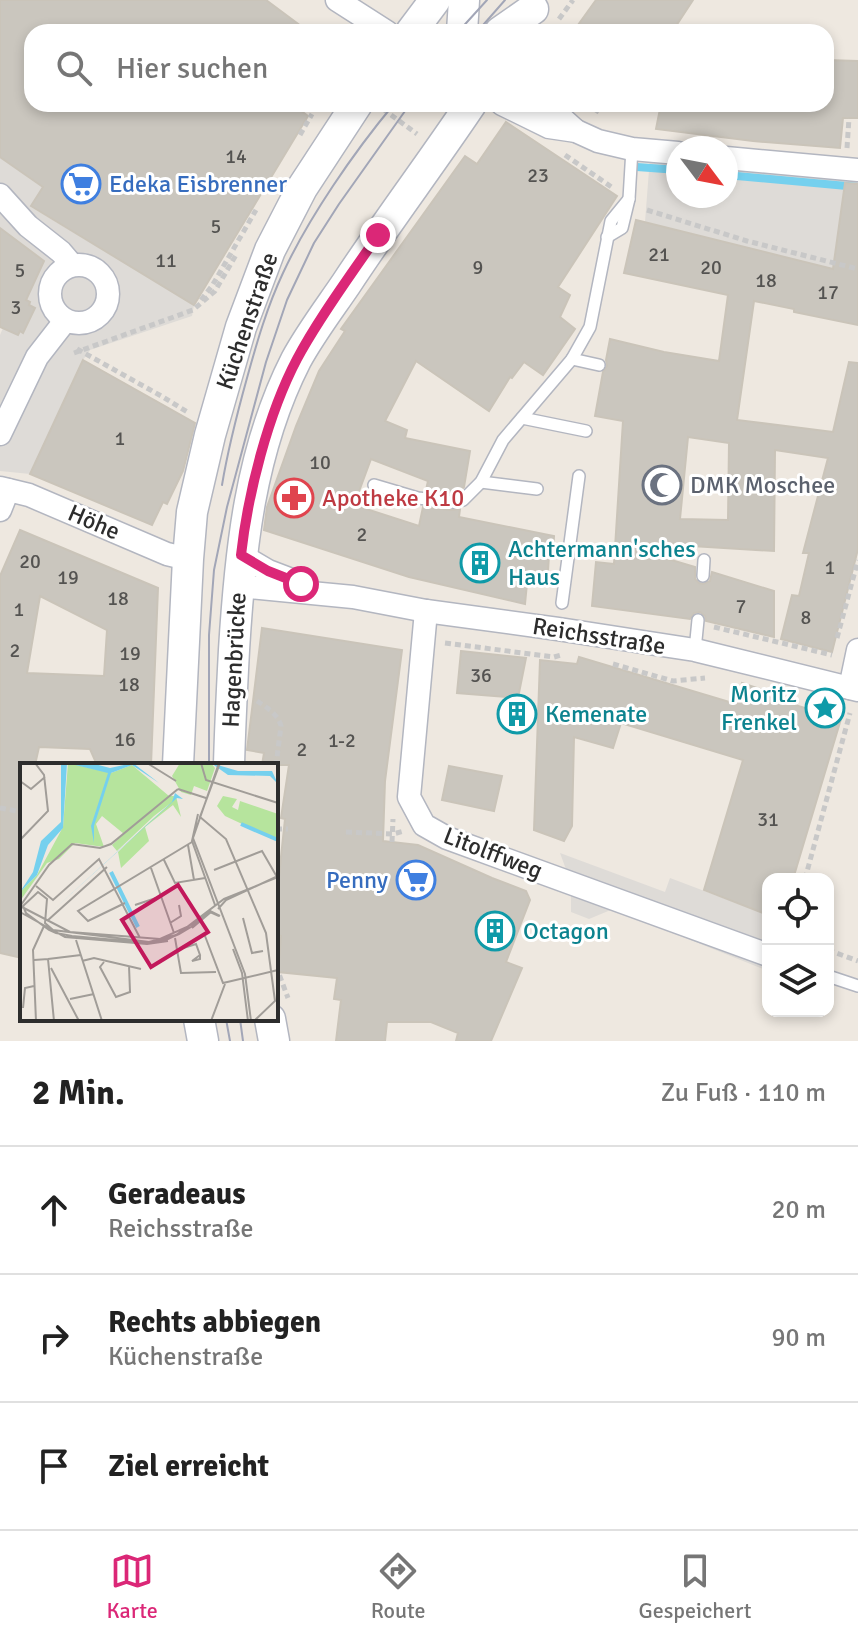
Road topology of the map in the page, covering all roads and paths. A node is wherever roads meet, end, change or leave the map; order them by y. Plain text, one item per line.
1 (337, 0) edge
2 (464, 0) edge
3 (573, 0) edge
4 (540, 12) edge
5 (374, 24) edge
6 (462, 24) edge
7 (516, 24) edge
8 (352, 112) edge
9 (446, 112) edge
10 (466, 112) edge
11 (518, 112) edge
12 (555, 112) edge
13 (312, 114) dead end
14 (849, 118) dead end
15 (576, 131) junction
16 (297, 140) dead end
17 (442, 147) junction
18 (632, 149) junction
19 (847, 149) dead end
20 (666, 152) edge
21 (738, 159) edge
22 (858, 170) edge
23 (0, 195) edge
24 (258, 206) dead end
25 (647, 210) dead end
26 (72, 265) junction
27 (858, 269) edge
28 (65, 321) junction
29 (69, 356) dead end
30 (87, 356) dead end
31 (572, 359) junction
32 (599, 365) dead end
33 (193, 416) dead end
34 (522, 418) junction
35 (586, 431) dead end
36 (0, 434) edge
37 (579, 476) dead end
38 (481, 482) junction
39 (374, 485) dead end
40 (537, 489) dead end
41 (2, 493) edge
42 (241, 555) junction
43 (188, 559) junction
44 (704, 560) dead end
45 (858, 560) edge
46 (703, 576) dead end
47 (238, 586) junction
48 (337, 595) junction
49 (562, 603) dead end
50 (426, 611) junction
51 (698, 622) joint
52 (440, 643) dead end
53 (695, 650) junction
54 (858, 650) edge
55 (569, 652) dead end
56 (598, 660) dead end
57 (720, 677) dead end
58 (854, 689) edge
59 (837, 710) dead end
60 (850, 713) junction
61 (281, 726) dead end
62 (178, 763) edge
63 (229, 763) edge
64 (276, 763) edge
65 (0, 808) edge
66 (20, 812) edge
67 (278, 829) edge
68 (288, 829) dead end
69 (346, 832) dead end
70 (392, 842) dead end
71 (807, 873) edge
72 (834, 952) edge
73 (762, 953) edge
74 (858, 961) edge
75 (834, 978) edge
76 (278, 985) edge
77 (858, 986) edge
78 (281, 1013) edge
79 (199, 1021) edge
80 (203, 1041) edge
81 (274, 1041) edge

1 - 5 street
2 - 6 main road
3 - 4 path
4 - 7 main road
8 - 43 main road, Küchenstraße
9 - 17 main road
10 - 17 main road
11 - 15 street
12 - 15 street
13 - 16 path
14 - 19 path
15 - 18 street
17 - 42 main road
18 - 20 street
18 - 31 lane
21 - 22 street
23 - 26 street
24 - 29 path
25 - 27 path
26 - 28 street
26 - 28 street
28 - 36 street
30 - 33 path
31 - 32 lane
31 - 34 lane
34 - 35 lane
34 - 38 lane
37 - 49 lane
38 - 39 lane
38 - 40 lane
41 - 43 street, Höhe
42 - 47 main road, Hagenbrücke
42 - 48 street, Reichsstraße
43 - 62 main road
44 - 46 lane
45 - 51 path
47 - 48 street, Reichsstraße
47 - 63 main road, Hagenbrücke
48 - 50 street, Reichsstraße
50 - 53 street, Reichsstraße
50 - 73 street, Litolffweg
51 - 53 lane
52 - 55 path
53 - 58 street, Reichsstraße
54 - 58 street
56 - 57 path
58 - 60 path
59 - 60 path
60 - 71 path
61 - 64 path
65 - 66 path
67 - 68 path
69 - 70 path
72 - 74 path
75 - 77 lane
76 - 78 path
78 - 81 main road
79 - 80 main road

